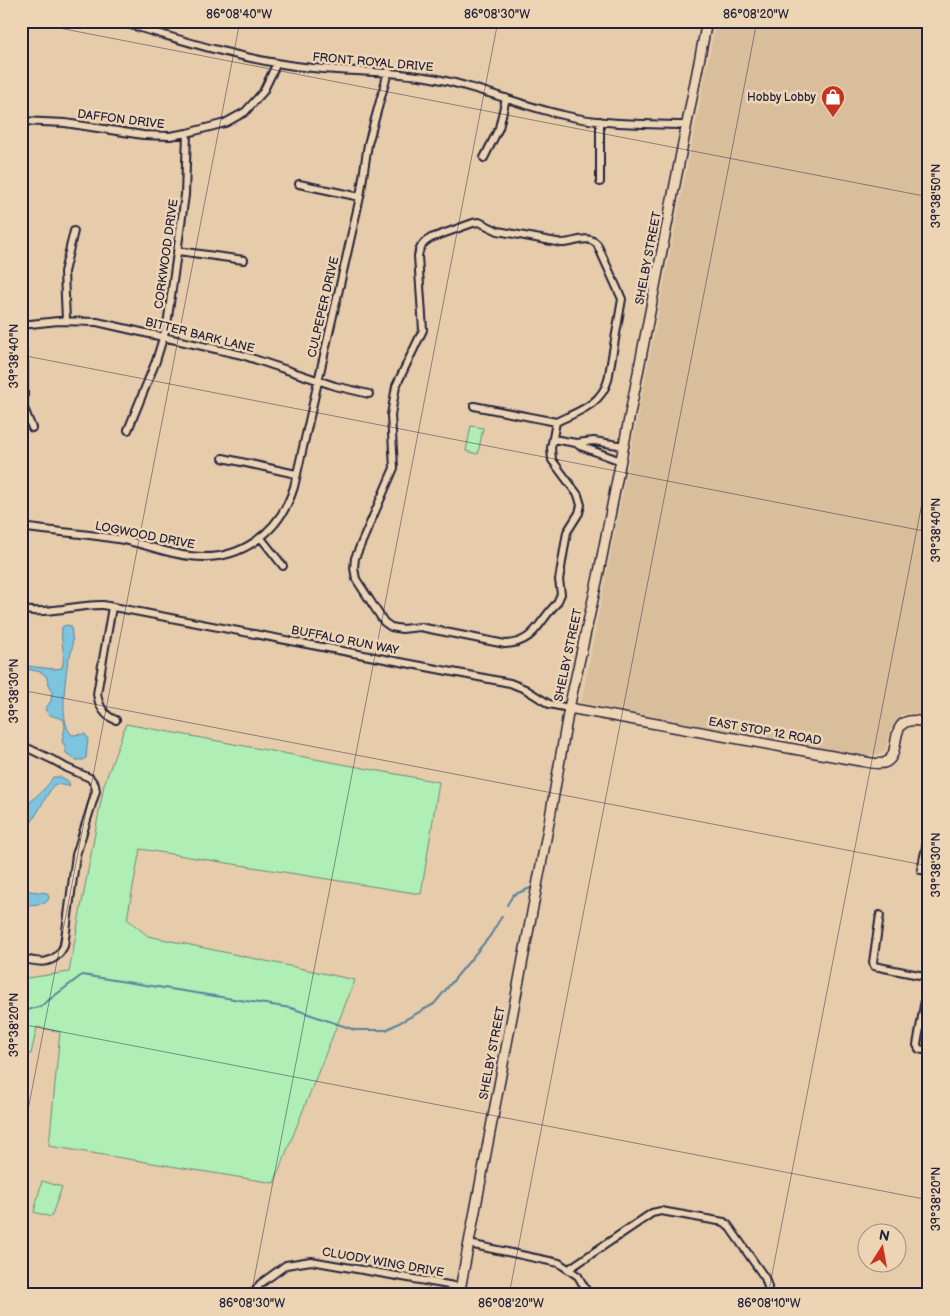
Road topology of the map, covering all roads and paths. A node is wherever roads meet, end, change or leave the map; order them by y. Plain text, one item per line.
1 (117, 21) edge
2 (707, 21) edge
3 (277, 63) junction
4 (388, 72) junction
5 (506, 98) junction
6 (21, 121) edge
7 (600, 121) junction
8 (687, 125) junction
9 (187, 134) junction
10 (484, 158) dead end
11 (600, 182) dead end
12 (299, 184) dead end
13 (360, 197) junction
14 (74, 231) dead end
15 (178, 251) junction
16 (244, 260) dead end
17 (66, 320) junction
18 (21, 325) edge
19 (164, 337) junction
20 (21, 339) edge
21 (317, 380) junction
22 (369, 394) dead end
23 (474, 406) dead end
24 (556, 422) junction
25 (32, 428) dead end
26 (128, 430) dead end
27 (553, 439) junction
28 (576, 443) junction
29 (624, 446) junction
30 (223, 458) dead end
31 (621, 461) junction
32 (296, 474) junction
33 (21, 527) edge
34 (261, 538) junction
35 (282, 566) dead end
36 (112, 607) junction
37 (22, 610) edge
38 (21, 621) edge
39 (569, 708) junction
40 (116, 720) dead end
41 (929, 724) edge
42 (22, 746) edge
43 (929, 833) edge
44 (929, 871) edge
45 (880, 915) dead end
46 (21, 958) edge
47 (929, 977) edge
48 (929, 1051) edge
49 (469, 1244) junction
50 (569, 1269) junction
51 (460, 1291) edge
52 (253, 1295) edge
53 (589, 1295) edge
54 (766, 1295) edge

1 - 3 street, FRONT ROYAL DRIVE
2 - 8 street, SHELBY STREET
3 - 4 street, FRONT ROYAL DRIVE
3 - 9 street, DAFFON DRIVE
4 - 5 street, FRONT ROYAL DRIVE
4 - 13 street, CULPEPER DRIVE
5 - 7 street, FRONT ROYAL DRIVE
5 - 10 street
6 - 9 street, DAFFON DRIVE
7 - 8 street, FRONT ROYAL DRIVE
7 - 11 street
8 - 29 street, SHELBY STREET
9 - 15 street, CORKWOOD DRIVE
12 - 13 street
13 - 21 street, CULPEPER DRIVE
14 - 17 street
15 - 16 street
15 - 19 street, CORKWOOD DRIVE
17 - 18 street, BITTER BARK LANE
17 - 19 street, BITTER BARK LANE
19 - 21 street, BITTER BARK LANE
19 - 26 street, CORKWOOD DRIVE
20 - 25 street
21 - 22 street, BITTER BARK LANE
21 - 32 street, CULPEPER DRIVE
23 - 24 street
24 - 27 street
24 - 27 street
27 - 28 street
28 - 29 street
28 - 31 street
29 - 31 street, SHELBY STREET
30 - 32 street
31 - 39 street, SHELBY STREET
32 - 34 street, CULPEPER DRIVE
33 - 34 street, LOGWOOD DRIVE
34 - 35 street
36 - 37 street, BUFFALO RUN WAY
36 - 39 street, BUFFALO RUN WAY
36 - 40 street
37 - 38 street
39 - 41 street, EAST STOP 12 ROAD
39 - 49 street, SHELBY STREET
42 - 46 street
43 - 44 street
45 - 47 street
47 - 48 street
49 - 50 street
49 - 51 street, SHELBY STREET
50 - 53 street
50 - 54 street
51 - 52 street, CLUODY WING DRIVE

